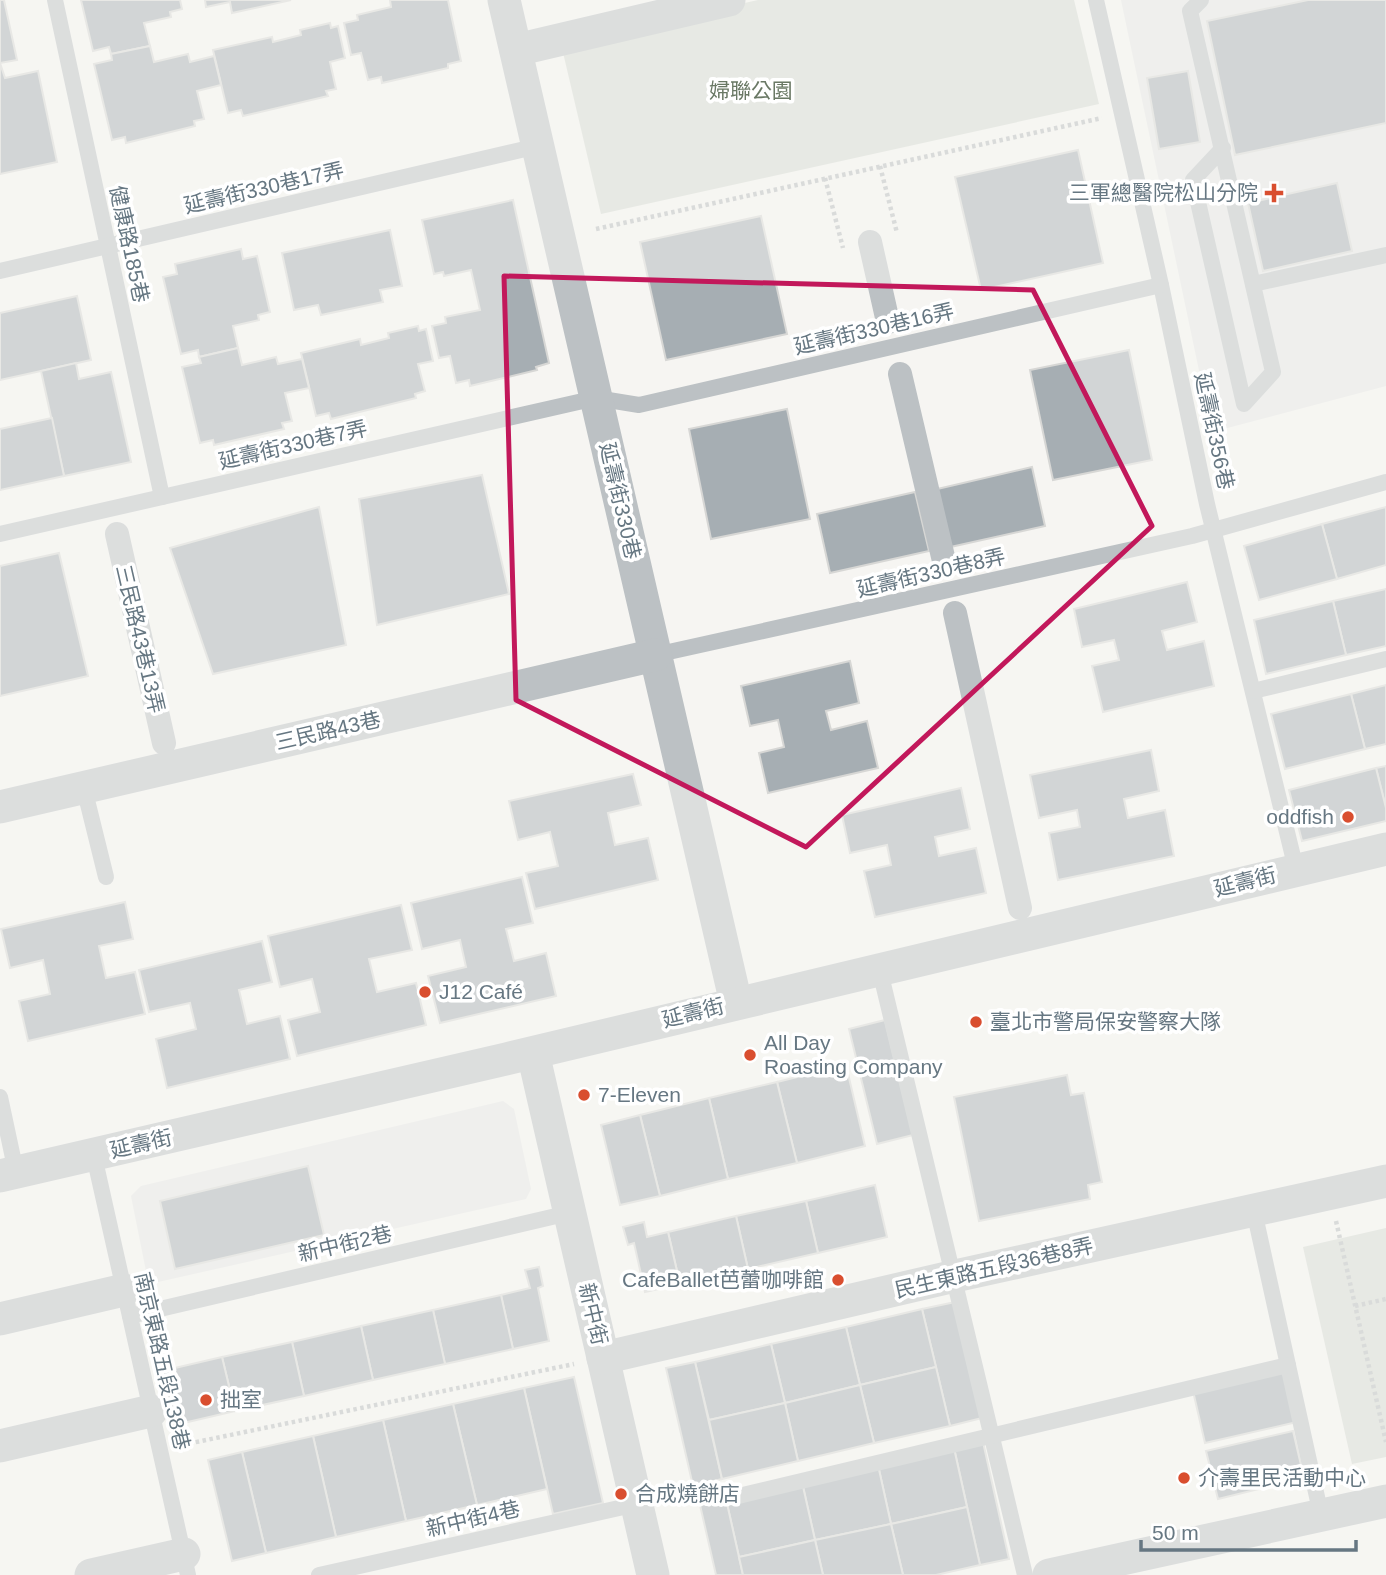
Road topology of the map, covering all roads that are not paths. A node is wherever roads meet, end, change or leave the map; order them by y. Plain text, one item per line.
1 (55, 0) edge
2 (504, 0) edge
3 (729, 0) edge
4 (1096, 0) edge
5 (1201, 0) edge
6 (516, 50) junction
7 (538, 146) junction
8 (1223, 148) junction
9 (870, 242) dead end
10 (108, 246) junction
11 (1386, 255) edge
12 (0, 271) edge
13 (1253, 284) junction
14 (1161, 285) junction
15 (888, 322) dead end
16 (901, 373) dead end
17 (596, 398) junction
18 (1386, 482) edge
19 (162, 497) junction
20 (1214, 529) junction
21 (0, 534) edge
22 (117, 534) dead end
23 (944, 561) dead end
24 (955, 612) dead end
25 (655, 655) junction
26 (1386, 660) edge
27 (1253, 691) junction
28 (164, 743) dead end
29 (84, 788) junction
30 (0, 807) edge
31 (1386, 849) edge
32 (1296, 869) junction
33 (106, 877) dead end
34 (1020, 908) dead end
35 (880, 971) junction
36 (736, 1003) junction
37 (533, 1053) junction
38 (0, 1097) edge
39 (94, 1156) junction
40 (8, 1174) edge
41 (1386, 1181) edge
42 (1254, 1211) junction
43 (569, 1213) junction
44 (955, 1276) junction
45 (127, 1303) junction
46 (0, 1319) edge
47 (603, 1358) junction
48 (1288, 1364) junction
49 (151, 1410) junction
50 (991, 1436) junction
51 (0, 1446) edge
52 (730, 1498) dead end
53 (1386, 1501) edge
54 (637, 1504) junction
55 (1321, 1515) junction
56 (186, 1564) edge
57 (91, 1575) edge
58 (319, 1575) edge
59 (653, 1575) edge
60 (1025, 1575) edge
61 (1049, 1575) edge

1 - 10 lane, 健康路185巷
2 - 6 street, 延壽街330巷
3 - 6 street
4 - 14 lane, 延壽街356巷
5 - 8 lane
6 - 7 street, 延壽街330巷
7 - 10 lane, 延壽街330巷17弄
7 - 17 street, 延壽街330巷
8 - 13 lane
8 - 13 lane
9 - 15 street
10 - 12 lane, 延壽街330巷17弄
10 - 19 lane, 健康路185巷
11 - 13 lane
14 - 17 lane, 延壽街330巷16弄
14 - 20 lane, 延壽街356巷
16 - 23 street
17 - 19 lane, 延壽街330巷7弄
17 - 25 street, 延壽街330巷
18 - 20 lane, 延壽街330巷8弄
19 - 21 lane, 延壽街330巷7弄
20 - 25 lane, 延壽街330巷8弄
20 - 27 lane, 延壽街356巷
22 - 28 street, 三民路43巷13弄
24 - 34 street
25 - 29 street, 三民路43巷
25 - 36 street, 延壽街330巷
26 - 27 lane
27 - 32 lane, 延壽街356巷
29 - 30 street, 三民路43巷
29 - 33 lane
31 - 32 street, 延壽街
32 - 35 street, 延壽街
35 - 36 street, 延壽街
35 - 44 lane
36 - 37 street, 延壽街
37 - 39 street, 延壽街
37 - 43 street, 新中街
38 - 40 lane
39 - 40 street, 延壽街
39 - 45 lane, 南京東路五段138巷
41 - 42 street, 民生東路五段36巷8弄
42 - 44 street, 民生東路五段36巷8弄
42 - 48 lane
43 - 45 lane, 新中街2巷
43 - 47 street, 新中街
44 - 47 street, 民生東路五段36巷8弄
44 - 50 lane
45 - 46 street
45 - 49 lane, 南京東路五段138巷
47 - 54 street, 新中街
48 - 50 lane
48 - 55 lane
49 - 51 street
49 - 56 lane, 南京東路五段138巷
50 - 52 lane
50 - 60 lane
53 - 55 street
54 - 58 lane, 新中街4巷
54 - 59 street, 新中街
55 - 61 street
56 - 57 street

